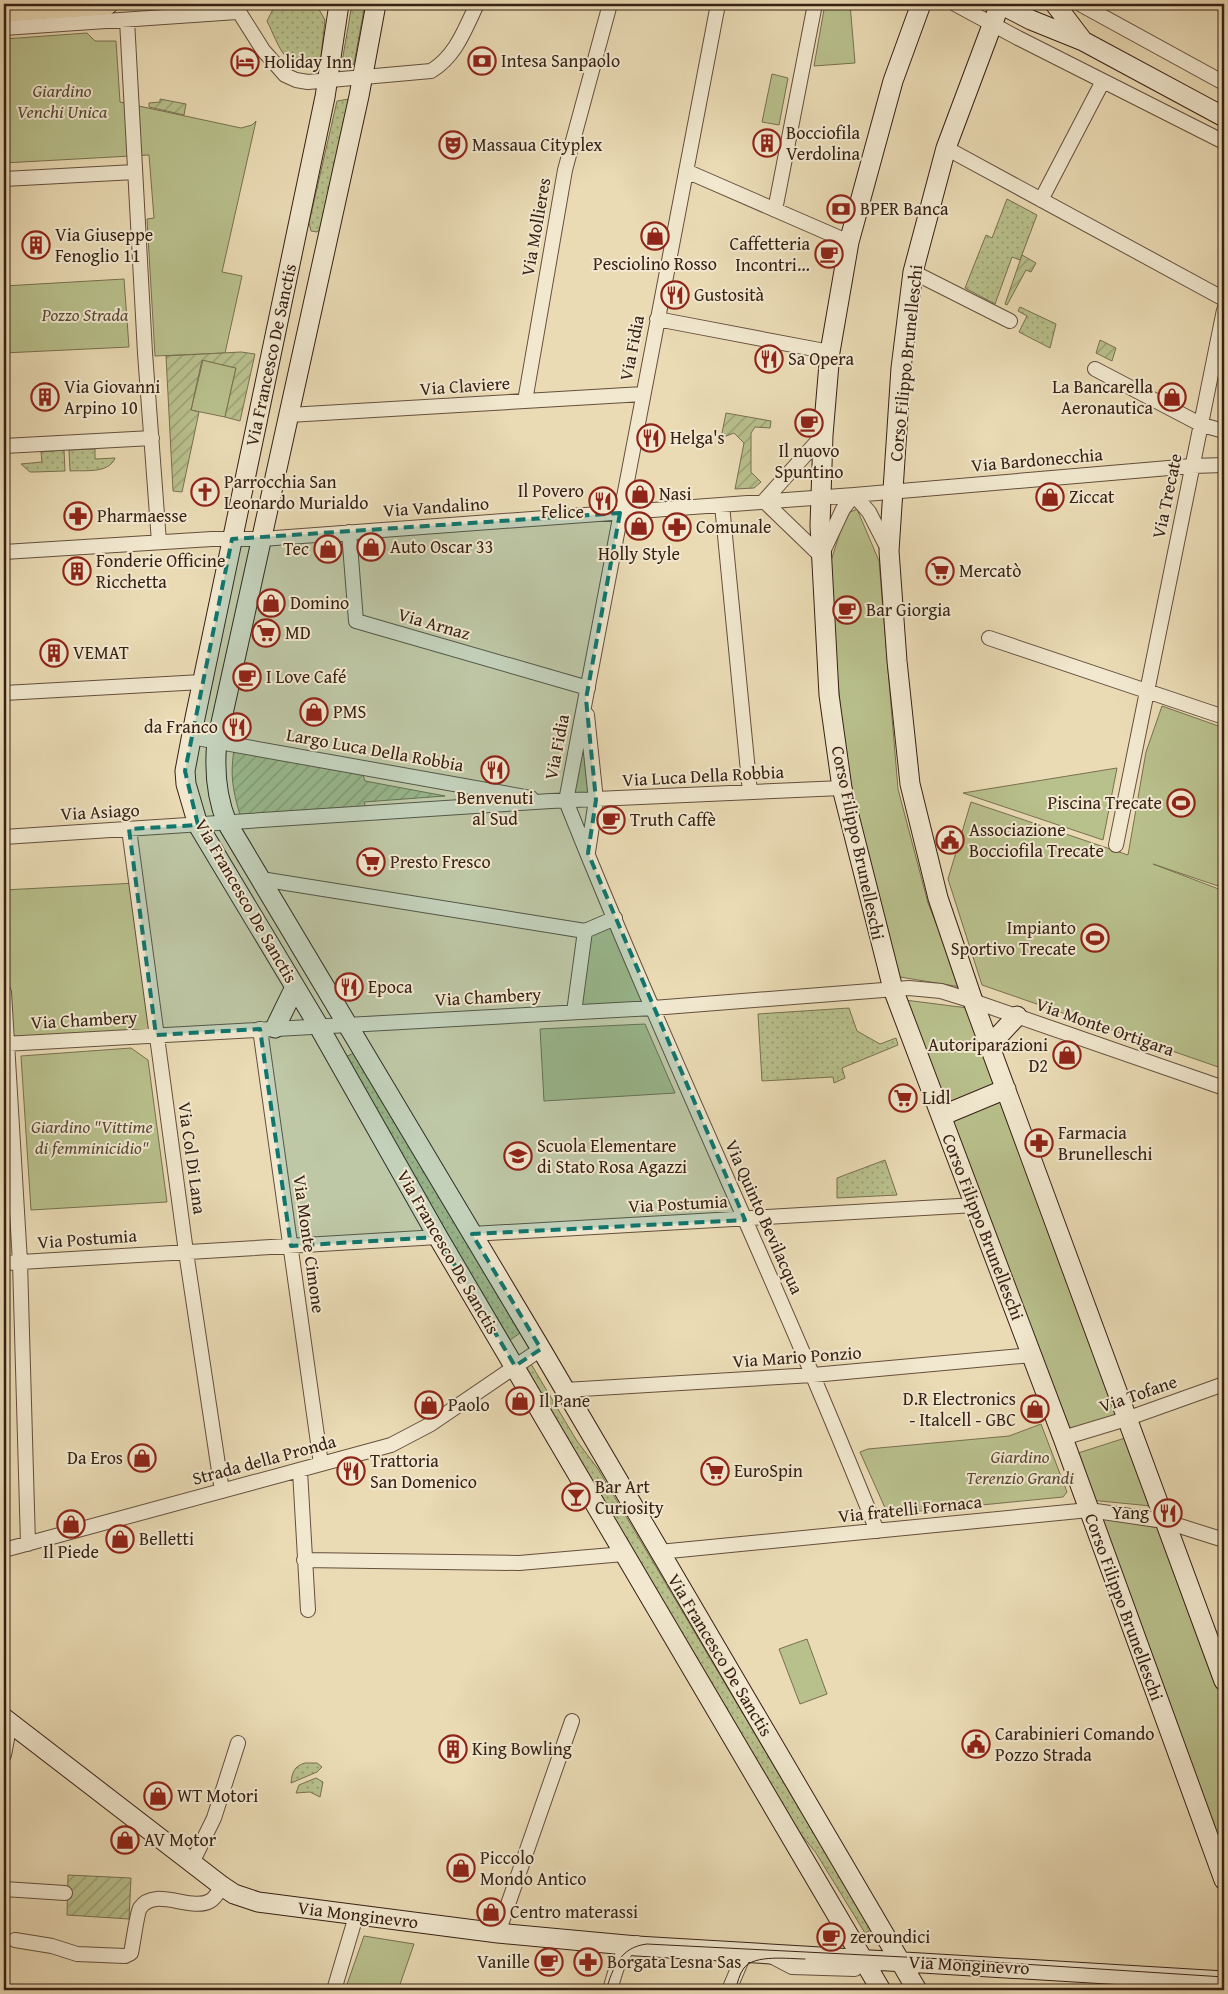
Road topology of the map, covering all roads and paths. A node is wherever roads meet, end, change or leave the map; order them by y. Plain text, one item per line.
1 (106, 4) edge
2 (339, 4) edge
3 (376, 4) edge
4 (477, 4) edge
5 (610, 4) edge
6 (718, 4) edge
7 (815, 4) edge
8 (922, 4) edge
9 (955, 4) edge
10 (1000, 4) edge
11 (1055, 4) edge
12 (1085, 5) edge
13 (236, 8) edge
14 (4, 11) edge
15 (127, 20) junction
16 (992, 24) junction
17 (8, 26) edge
18 (1083, 41) junction
19 (363, 78) junction
20 (328, 80) junction
21 (1103, 81) junction
22 (1224, 83) edge
23 (1224, 117) edge
24 (1224, 142) edge
25 (946, 148) junction
26 (686, 171) junction
27 (135, 172) junction
28 (4, 179) edge
29 (1041, 200) junction
30 (775, 210) junction
31 (298, 232) junction
32 (328, 239) junction
33 (849, 242) junction
34 (913, 272) junction
35 (1224, 299) edge
36 (1224, 310) edge
37 (657, 319) junction
38 (1010, 320) dead end
39 (830, 352) junction
40 (1095, 369) dead end
41 (643, 394) junction
42 (525, 401) junction
43 (289, 415) junction
44 (1202, 425) junction
45 (1224, 430) edge
46 (823, 435) junction
47 (152, 438) junction
48 (4, 446) edge
49 (1192, 466) junction
50 (1223, 466) edge
51 (893, 491) junction
52 (854, 495) junction
53 (820, 498) junction
54 (764, 501) junction
55 (722, 505) junction
56 (620, 512) junction
57 (350, 532) junction
58 (232, 539) junction
59 (262, 539) junction
60 (159, 542) junction
61 (889, 551) junction
62 (4, 552) edge
63 (821, 556) junction
64 (990, 638) dead end
65 (202, 682) junction
66 (1147, 690) junction
67 (4, 693) edge
68 (587, 694) junction
69 (1224, 717) edge
70 (191, 737) junction
71 (217, 741) junction
72 (842, 788) junction
73 (750, 792) junction
74 (596, 800) junction
75 (551, 801) junction
76 (566, 801) junction
77 (227, 823) junction
78 (198, 825) junction
79 (129, 829) junction
80 (4, 836) edge
81 (1116, 845) dead end
82 (588, 853) junction
83 (261, 879) junction
84 (615, 918) junction
85 (585, 931) junction
86 (295, 986) junction
87 (893, 988) junction
88 (4, 992) edge
89 (973, 1001) junction
90 (653, 1008) junction
91 (574, 1012) junction
92 (1017, 1016) junction
93 (348, 1023) junction
94 (318, 1025) junction
95 (267, 1028) junction
96 (156, 1035) junction
97 (6, 1044) edge
98 (990, 1045) junction
99 (1224, 1088) edge
100 (1006, 1090) junction
101 (941, 1116) junction
102 (976, 1204) junction
103 (745, 1220) junction
104 (472, 1234) junction
105 (438, 1237) junction
106 (291, 1246) junction
107 (186, 1252) junction
108 (20, 1262) junction
109 (4, 1263) edge
110 (541, 1349) junction
111 (1032, 1355) junction
112 (515, 1366) junction
113 (813, 1375) junction
114 (1224, 1384) edge
115 (565, 1390) junction
116 (1126, 1419) junction
117 (1063, 1438) junction
118 (320, 1464) junction
119 (300, 1470) junction
120 (222, 1491) junction
121 (1089, 1510) junction
122 (1164, 1520) junction
123 (877, 1531) junction
124 (1224, 1540) edge
125 (28, 1544) junction
126 (4, 1550) edge
127 (659, 1552) junction
128 (624, 1554) junction
129 (304, 1560) junction
130 (308, 1610) dead end
131 (1224, 1681) edge
132 (7, 1721) edge
133 (572, 1721) dead end
134 (238, 1743) dead end
135 (4, 1755) edge
136 (192, 1864) junction
137 (1224, 1880) edge
138 (222, 1886) junction
139 (4, 1889) edge
140 (66, 1893) dead end
141 (356, 1916) junction
142 (498, 1933) junction
143 (15, 1940) dead end
144 (630, 1946) junction
145 (745, 1952) junction
146 (766, 1953) junction
147 (863, 1959) junction
148 (900, 1961) junction
149 (1224, 1981) edge
150 (334, 1990) edge
151 (610, 1990) edge
152 (729, 1990) edge
153 (881, 1990) edge
154 (917, 1990) edge

1 - 14 main road
2 - 20 street, Via Francesco De Sanctis
3 - 19 street, Via Francesco De Sanctis
4 - 19 street
5 - 42 street, Via Mollieres
6 - 26 street, Via Fidia
7 - 30 street
8 - 33 street, Corso Filippo Brunelleschi
9 - 16 street
10 - 16 street, Corso Filippo Brunelleschi
10 - 18 street
11 - 18 street
12 - 22 street
13 - 15 street
13 - 20 street
15 - 17 street
15 - 27 street
16 - 21 street
16 - 25 street, Corso Filippo Brunelleschi
18 - 23 street
19 - 20 street
19 - 32 street, Via Francesco De Sanctis
20 - 31 street, Via Francesco De Sanctis
21 - 24 street
21 - 29 street
25 - 29 street
25 - 34 street, Corso Filippo Brunelleschi
26 - 30 street
26 - 37 street, Via Fidia
27 - 28 street
27 - 47 street
29 - 35 street
30 - 33 street
31 - 32 street
31 - 58 street, Via Francesco De Sanctis
32 - 43 street, Via Francesco De Sanctis
33 - 39 street, Corso Filippo Brunelleschi
34 - 38 street
34 - 51 street, Corso Filippo Brunelleschi
36 - 44 street, Via Trecate
37 - 39 street
37 - 41 street, Via Fidia
39 - 46 street, Corso Filippo Brunelleschi
40 - 44 street
41 - 42 street, Via Claviere
41 - 56 street, Via Fidia
42 - 43 street, Via Claviere
43 - 59 street, Via Francesco De Sanctis
44 - 45 street
44 - 49 street, Via Trecate
46 - 53 street, Corso Filippo Brunelleschi
46 - 54 street
47 - 48 street
47 - 60 street
49 - 50 street, Via Bardonecchia
49 - 51 street, Via Bardonecchia
49 - 66 street, Via Trecate
51 - 52 street, Via Bardonecchia
51 - 61 street, Corso Filippo Brunelleschi
52 - 53 street, Via Vandalino
52 - 61 street, Corso Filippo Brunelleschi
52 - 63 street, Corso Filippo Brunelleschi
53 - 54 street, Via Vandalino
53 - 63 street, Corso Filippo Brunelleschi
54 - 55 street, Via Vandalino
54 - 63 street
55 - 56 street, Via Vandalino
55 - 73 street
56 - 57 street, Via Vandalino
56 - 68 street, Via Fidia
57 - 59 street, Via Vandalino
57 - 68 street, Via Arnaz
58 - 59 street, Via Vandalino
58 - 60 street, Via Vandalino
58 - 65 street, Via Francesco De Sanctis
59 - 71 street, Via Francesco De Sanctis
60 - 62 street, Via Vandalino
61 - 89 street, Corso Filippo Brunelleschi
63 - 72 street, Corso Filippo Brunelleschi
64 - 66 street
65 - 67 street
65 - 70 street, Via Francesco De Sanctis
66 - 69 street
66 - 81 street, Via Trecate
68 - 74 street, Via Fidia
68 - 76 street, Via Fidia
70 - 71 street, Largo Luca Della Robbia
70 - 78 street, Via Francesco De Sanctis
71 - 75 street, Largo Luca Della Robbia
71 - 77 street, Via Francesco De Sanctis
72 - 73 street, Via Luca Della Robbia
72 - 87 street, Corso Filippo Brunelleschi
73 - 74 street, Via Luca Della Robbia
74 - 76 street, Via Luca Della Robbia
74 - 82 street
75 - 76 street, Largo Luca Della Robbia
75 - 77 street, Largo Luca Della Robbia
76 - 82 street, Via Quinto Bevilacqua
77 - 78 street, Largo Luca Della Robbia
77 - 83 street, Via Francesco De Sanctis
78 - 79 street, Via Asiago
78 - 86 street, Via Francesco De Sanctis
79 - 80 street, Via Asiago
79 - 96 street, Via Col Di Lana
82 - 84 street, Via Quinto Bevilacqua
83 - 85 street
83 - 93 street, Via Francesco De Sanctis
84 - 85 street
84 - 90 street, Via Quinto Bevilacqua
85 - 91 street
86 - 94 street, Via Francesco De Sanctis
86 - 95 street
87 - 89 street, Via Chambery
87 - 90 street, Via Chambery
87 - 101 street, Corso Filippo Brunelleschi
88 - 97 street
89 - 92 street, Via Monte Ortigara
89 - 98 street, Corso Filippo Brunelleschi
90 - 91 street, Via Chambery
90 - 103 street, Via Quinto Bevilacqua
91 - 93 street, Via Chambery
92 - 98 street
92 - 99 street, Via Monte Ortigara
93 - 94 street, Via Chambery
93 - 104 street, Via Francesco De Sanctis
94 - 95 street, Via Chambery
94 - 105 street, Via Francesco De Sanctis
95 - 96 street, Via Chambery
95 - 106 street, Via Monte Cimone
96 - 97 street, Via Chambery
96 - 107 street, Via Col Di Lana
97 - 108 street
98 - 100 street, Corso Filippo Brunelleschi
100 - 101 street
100 - 116 street, Corso Filippo Brunelleschi
101 - 102 street, Corso Filippo Brunelleschi
102 - 103 street, Via Postumia
102 - 111 street, Corso Filippo Brunelleschi
103 - 104 street, Via Postumia
103 - 113 street, Via Quinto Bevilacqua
104 - 110 street, Via Francesco De Sanctis
105 - 106 street, Via Postumia
105 - 112 street, Via Francesco De Sanctis
106 - 107 street, Via Postumia
106 - 118 street, Via Monte Cimone
107 - 108 street, Via Postumia
107 - 120 street, Via Col Di Lana
108 - 109 street
108 - 125 street, Via Postumia
110 - 112 street
110 - 115 street, Via Francesco De Sanctis
111 - 113 street, Via Mario Ponzio
111 - 117 street, Corso Filippo Brunelleschi
112 - 118 street, Strada della Pronda
112 - 128 street, Via Francesco De Sanctis
113 - 115 street, Via Mario Ponzio
113 - 123 street, Via Quinto Bevilacqua
114 - 116 street, Via Tofane
115 - 127 street, Via Francesco De Sanctis
116 - 117 street, Via Tofane
116 - 122 street, Corso Filippo Brunelleschi
117 - 121 street, Corso Filippo Brunelleschi
118 - 119 street, Strada della Pronda
119 - 120 street, Strada della Pronda
119 - 129 street
120 - 125 street, Strada della Pronda
121 - 122 street, Via fratelli Fornaca
121 - 123 street, Via fratelli Fornaca
121 - 137 street, Corso Filippo Brunelleschi
122 - 124 street, Via fratelli Fornaca
122 - 131 street, Corso Filippo Brunelleschi
123 - 127 street, Via fratelli Fornaca
125 - 126 street, Strada della Pronda
127 - 148 street, Via Francesco De Sanctis
128 - 129 street
128 - 147 street, Via Francesco De Sanctis
129 - 130 street
132 - 135 street
132 - 136 street, Via Monginevro
133 - 142 street
134 - 136 street
136 - 138 street, Via Monginevro
138 - 141 street, Via Monginevro
138 - 143 street
139 - 140 street
141 - 142 street, Via Monginevro
141 - 150 street
142 - 144 street, Via Monginevro
144 - 145 street, Via Monginevro
144 - 146 street, Via Monginevro
144 - 151 street
145 - 146 street, Via Monginevro
145 - 152 street
146 - 147 street, Via Monginevro
147 - 148 street, Via Monginevro
147 - 153 street, Via Francesco De Sanctis
148 - 149 street, Via Monginevro
148 - 154 street, Via Francesco De Sanctis

